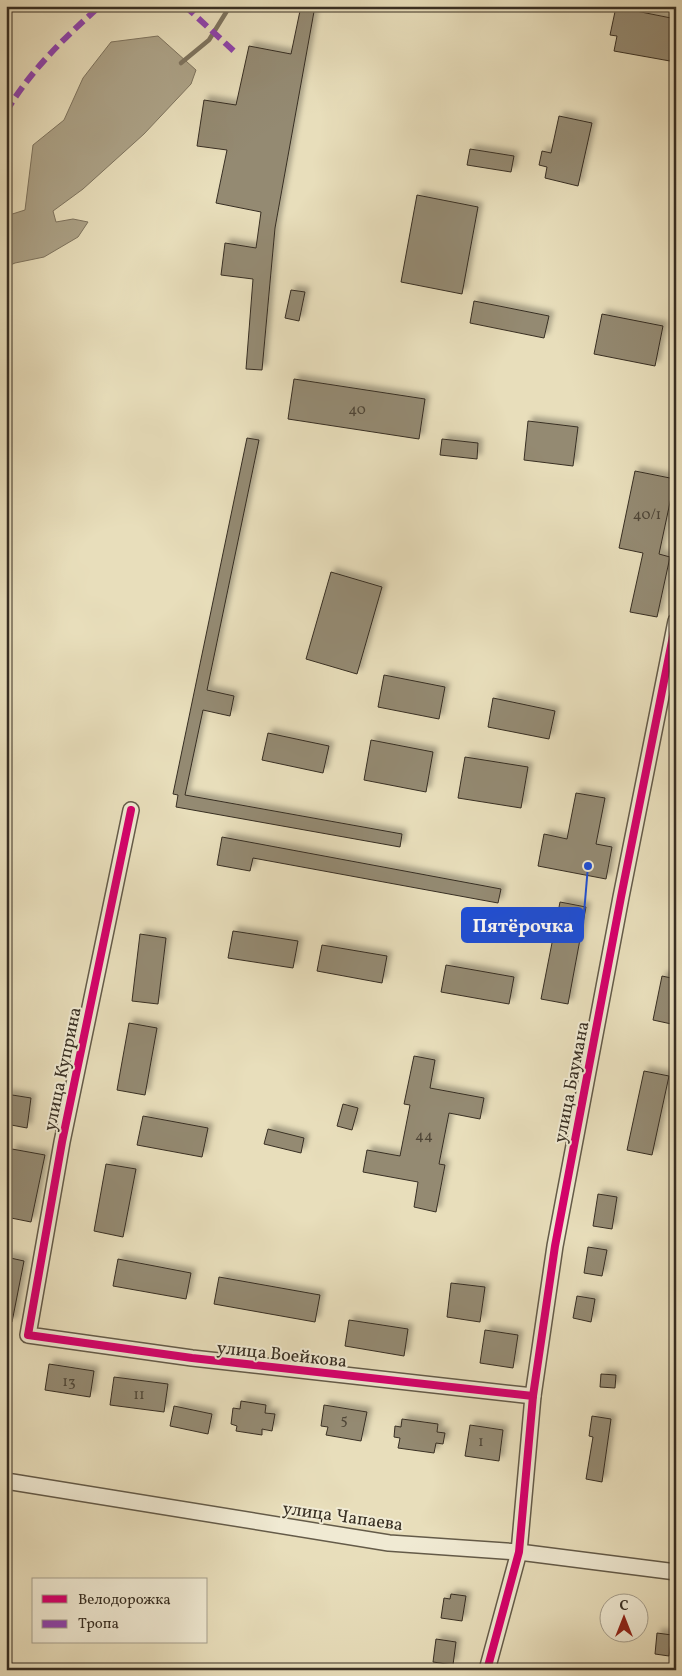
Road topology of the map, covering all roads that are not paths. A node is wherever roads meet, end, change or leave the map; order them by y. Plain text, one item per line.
1 (676, 621) edge
2 (131, 810) dead end
3 (28, 1335) joint
4 (534, 1396) junction
5 (6, 1481) edge
6 (519, 1552) junction
7 (676, 1572) edge
8 (487, 1670) edge

1 - 4 street, улица Баумана
2 - 3 street, улица Куприна
3 - 4 street, улица Воейкова
4 - 6 street, улица Баумана
5 - 6 street, улица Чапаева
6 - 7 street, улица Чапаева
6 - 8 street, улица Баумана

